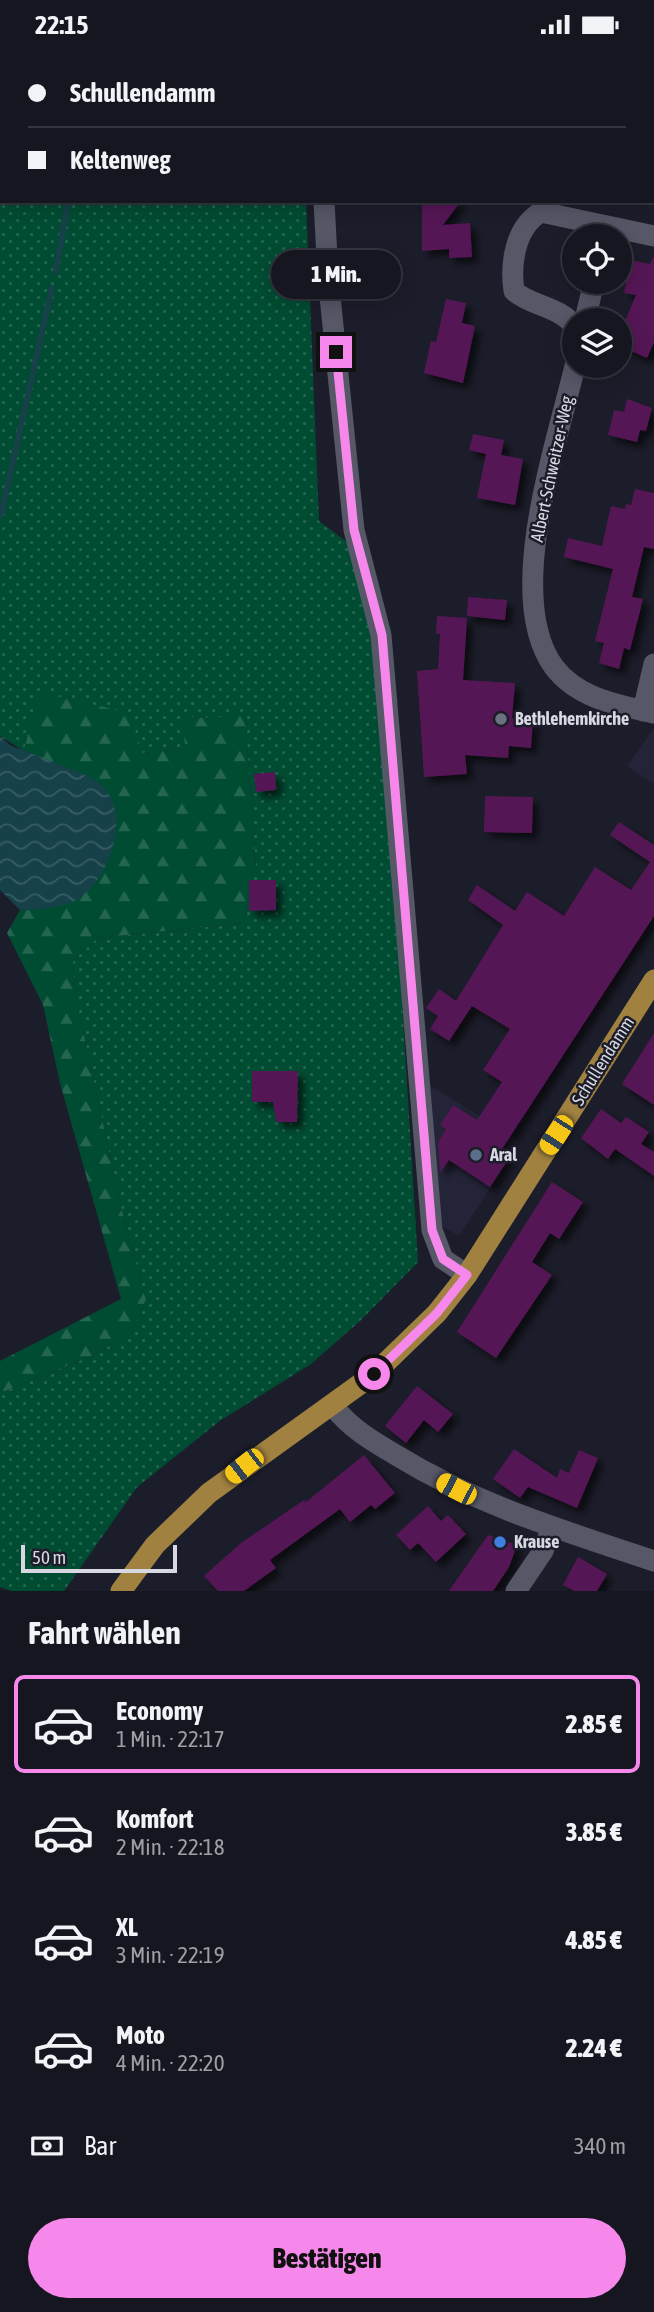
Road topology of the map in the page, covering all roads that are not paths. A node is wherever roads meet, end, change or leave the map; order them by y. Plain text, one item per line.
1 (324, 203) edge
2 (581, 224) edge
3 (632, 234) edge
4 (654, 236) edge
5 (562, 316) edge
6 (572, 378) edge
7 (654, 664) edge
8 (648, 712) edge
9 (654, 980) edge
10 (467, 1275) junction
11 (333, 1406) junction
12 (552, 1527) junction
13 (654, 1561) edge
14 (121, 1591) edge
15 (516, 1591) edge

1 - 10 street
2 - 5 street
3 - 4 street
6 - 8 street, Albert-Schweitzer-Weg
7 - 8 street
9 - 10 main road, Schullendamm
10 - 11 main road, Schullendamm
11 - 12 street
11 - 14 main road, Schullendamm
12 - 13 street
12 - 15 street

